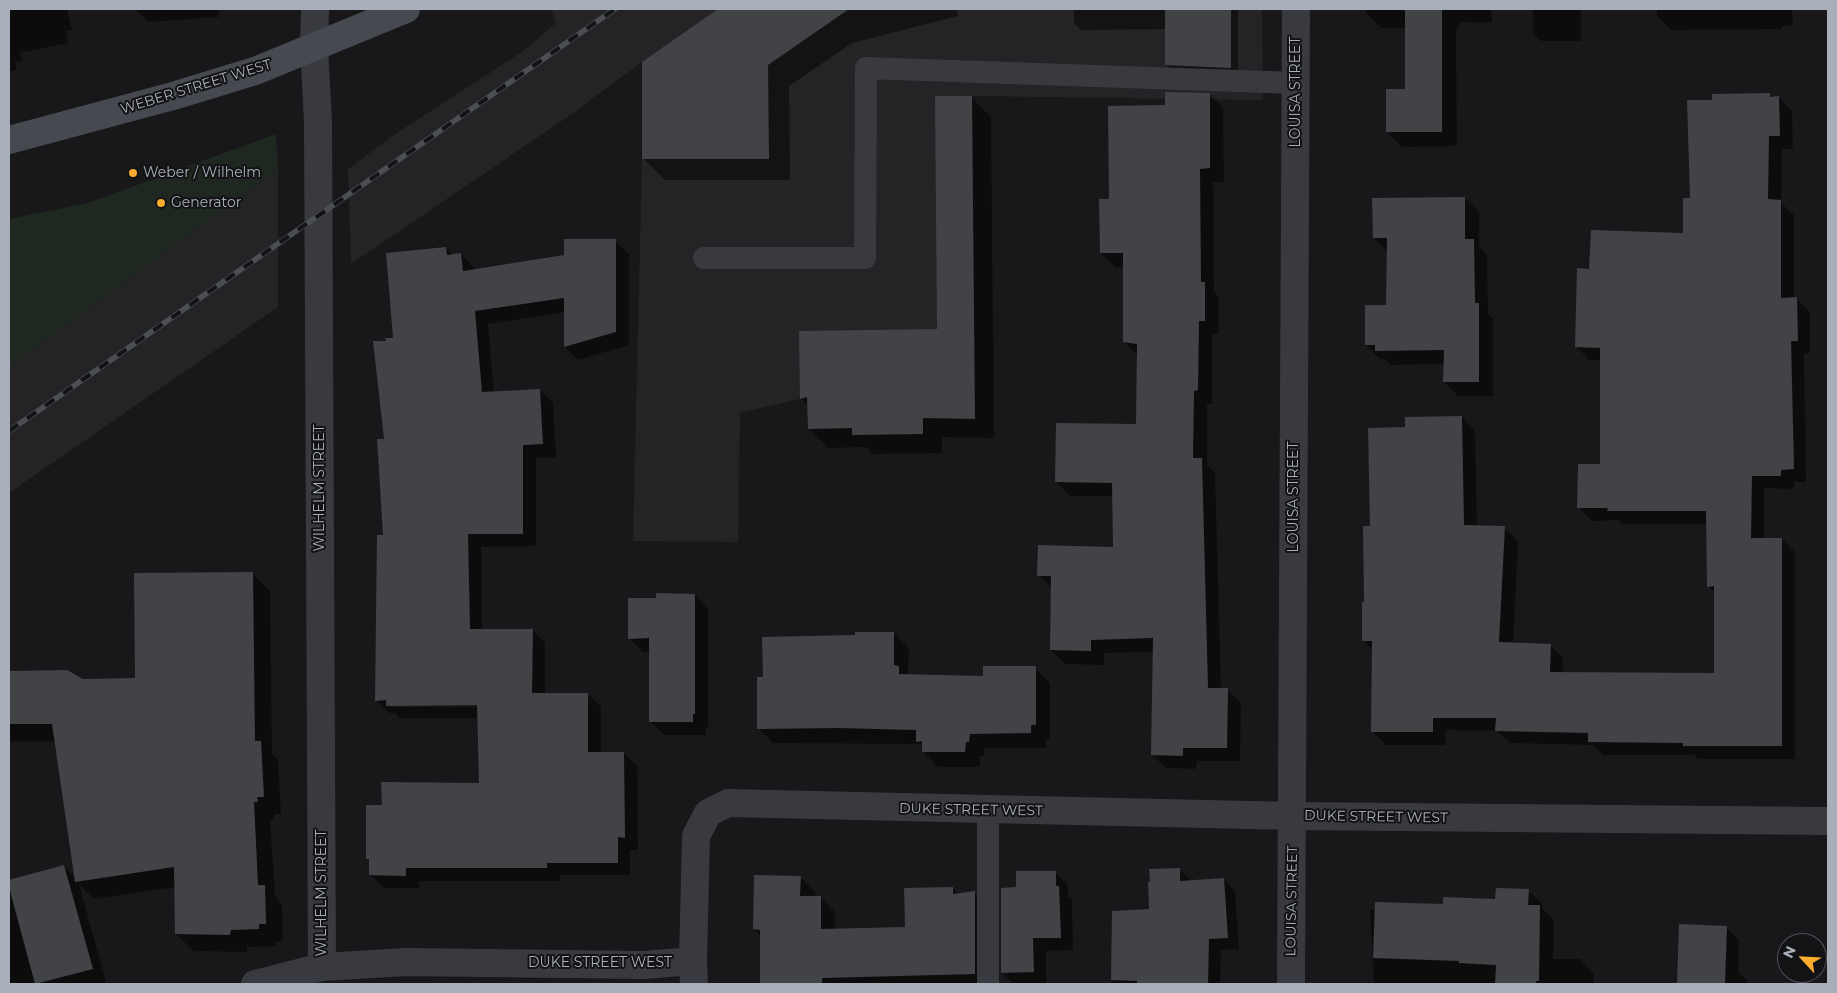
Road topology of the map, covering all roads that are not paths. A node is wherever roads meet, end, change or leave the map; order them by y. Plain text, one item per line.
1 (316, 9) edge
2 (406, 9) edge
3 (1296, 9) edge
4 (314, 47) junction
5 (1296, 83) junction
6 (9, 140) edge
7 (704, 258) dead end
8 (988, 810) junction
9 (1293, 816) junction
10 (1828, 821) edge
11 (322, 967) junction
12 (694, 972) edge
13 (255, 984) edge
14 (988, 984) edge
15 (1291, 984) edge

1 - 4 street, WILHELM STREET
2 - 4 main road, WEBER STREET WEST
3 - 5 street, LOUISA STREET
4 - 6 main road, WEBER STREET WEST
4 - 11 street, WILHELM STREET
5 - 7 lane
5 - 9 street, LOUISA STREET
8 - 9 street, DUKE STREET WEST
8 - 12 street, DUKE STREET WEST
8 - 14 lane
9 - 10 street, DUKE STREET WEST
9 - 15 street, LOUISA STREET
11 - 12 street, DUKE STREET WEST
11 - 13 street, DUKE STREET WEST

